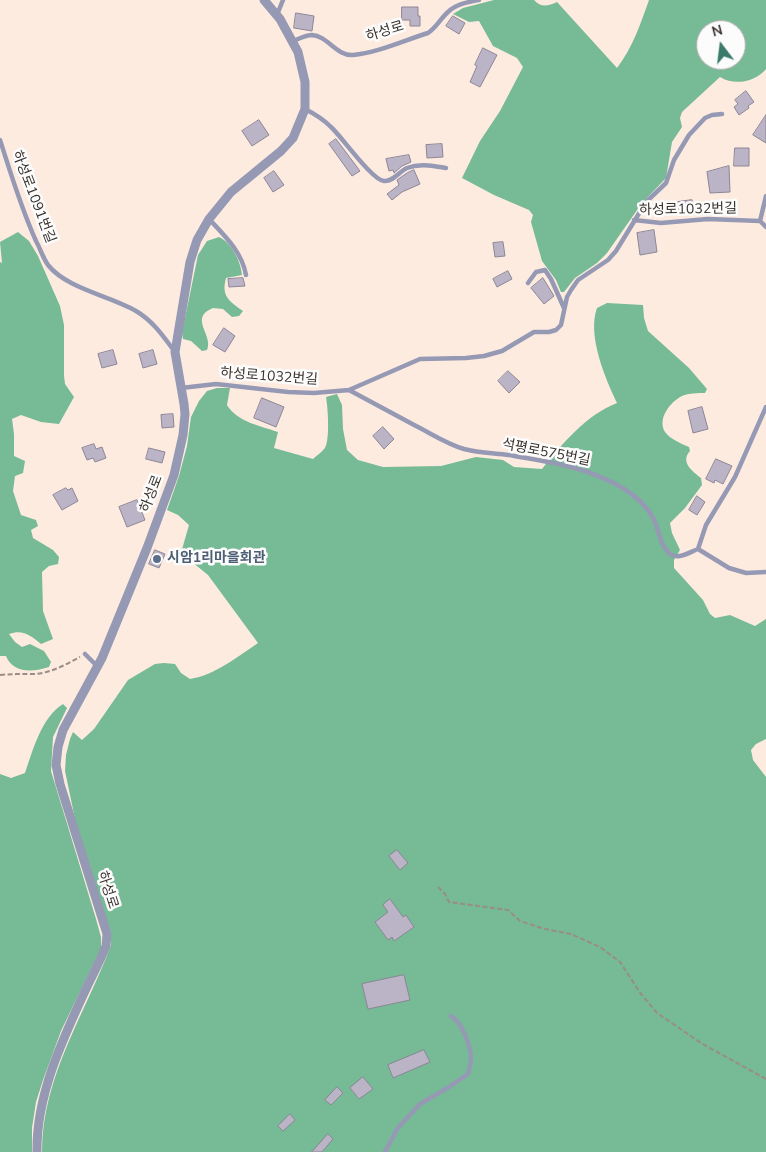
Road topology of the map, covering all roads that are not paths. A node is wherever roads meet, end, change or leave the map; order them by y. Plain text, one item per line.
1 (264, 0) edge
2 (283, 0) edge
3 (478, 0) edge
4 (276, 15) junction
5 (293, 41) junction
6 (306, 109) junction
7 (722, 114) dead end
8 (0, 140) edge
9 (446, 168) dead end
10 (766, 196) edge
11 (209, 219) junction
12 (634, 220) junction
13 (760, 221) junction
14 (766, 227) edge
15 (246, 275) dead end
16 (528, 283) dead end
17 (124, 305) joint
18 (565, 309) junction
19 (175, 352) junction
20 (181, 388) junction
21 (349, 390) junction
22 (766, 407) edge
23 (698, 548) junction
24 (766, 572) edge
25 (85, 654) road end
26 (98, 667) junction
27 (451, 1016) dead end
28 (37, 1152) edge
29 (385, 1152) edge

1 - 4 street, 하성로
2 - 4 lane
3 - 5 lane, 하성로
4 - 5 street, 하성로
5 - 6 street, 하성로
6 - 9 lane
6 - 11 street, 하성로
7 - 12 lane
8 - 17 lane, 하성로1091번길
10 - 13 lane
11 - 15 lane
11 - 19 street, 하성로
12 - 13 lane, 하성로1032번길
12 - 18 lane, 하성로1032번길
13 - 14 lane
16 - 18 lane
17 - 19 lane, 하성로
18 - 21 lane, 하성로1032번길
19 - 20 street, 하성로
20 - 21 lane, 하성로1032번길
20 - 26 street, 하성로
21 - 23 lane, 석평로575번길
22 - 23 lane
23 - 24 lane
25 - 26 lane
26 - 28 street, 하성로
27 - 29 lane

